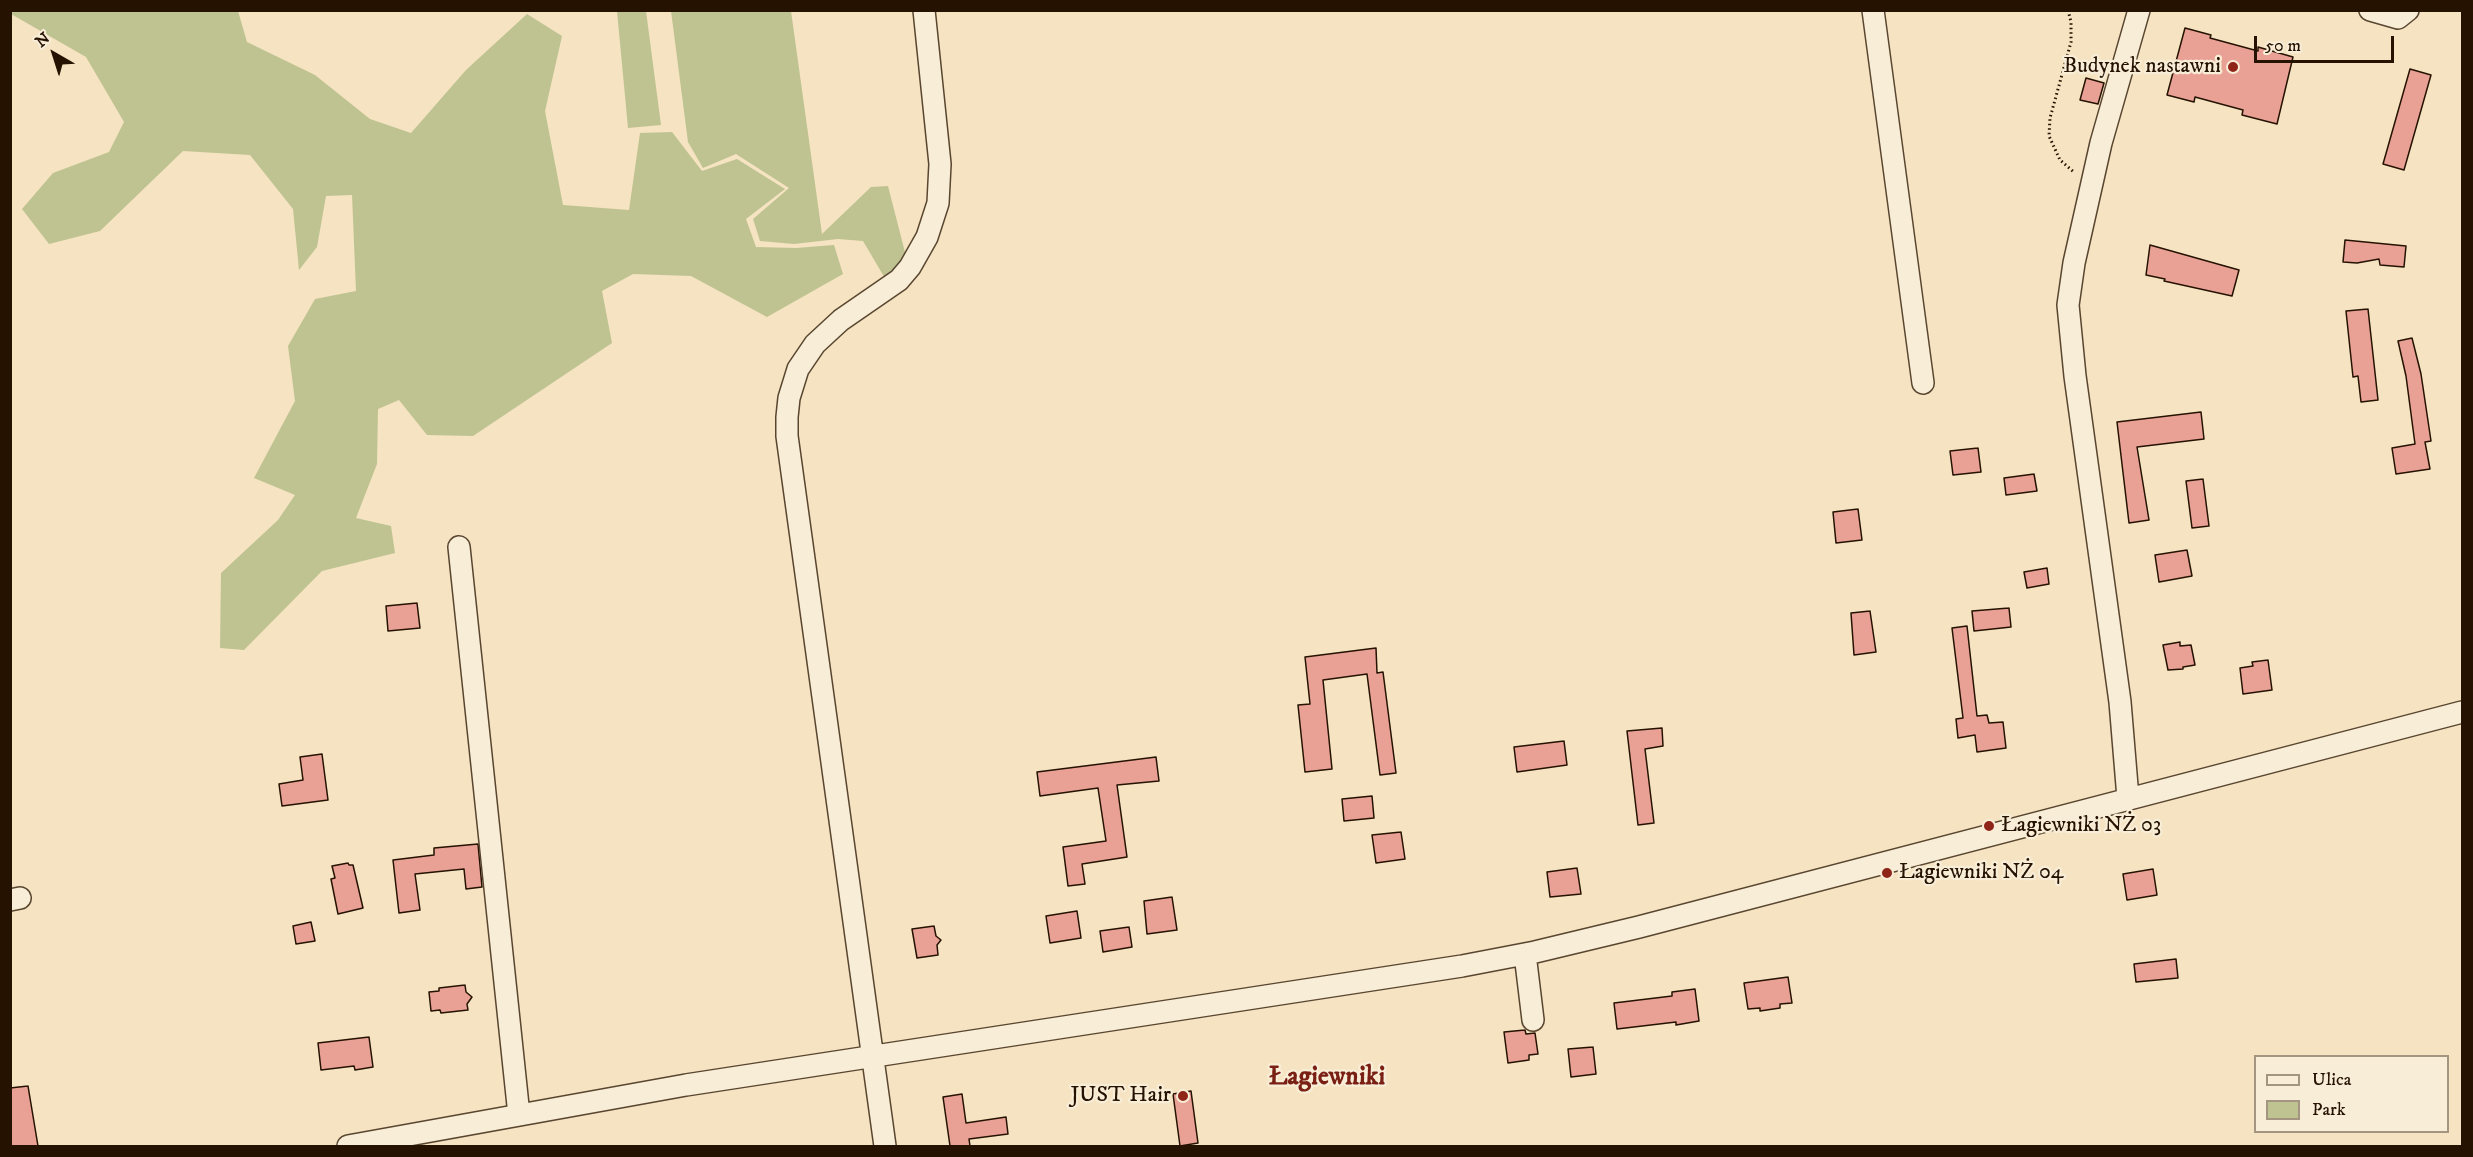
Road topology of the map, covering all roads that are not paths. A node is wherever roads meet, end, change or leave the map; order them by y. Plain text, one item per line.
1 (924, 10) edge
2 (1873, 10) edge
3 (2139, 10) edge
4 (2370, 10) edge
5 (2408, 10) edge
6 (1923, 383) dead end
7 (459, 546) dead end
8 (2463, 712) edge
9 (2128, 798) junction
10 (1525, 954) junction
11 (1533, 1020) dead end
12 (873, 1055) junction
13 (519, 1115) junction
14 (348, 1146) edge
15 (885, 1146) edge

1 - 12 street
2 - 6 street
3 - 9 street
4 - 5 street
7 - 13 street
8 - 9 street
9 - 10 street
10 - 11 street
10 - 12 street
12 - 13 street
12 - 15 street
13 - 14 street

